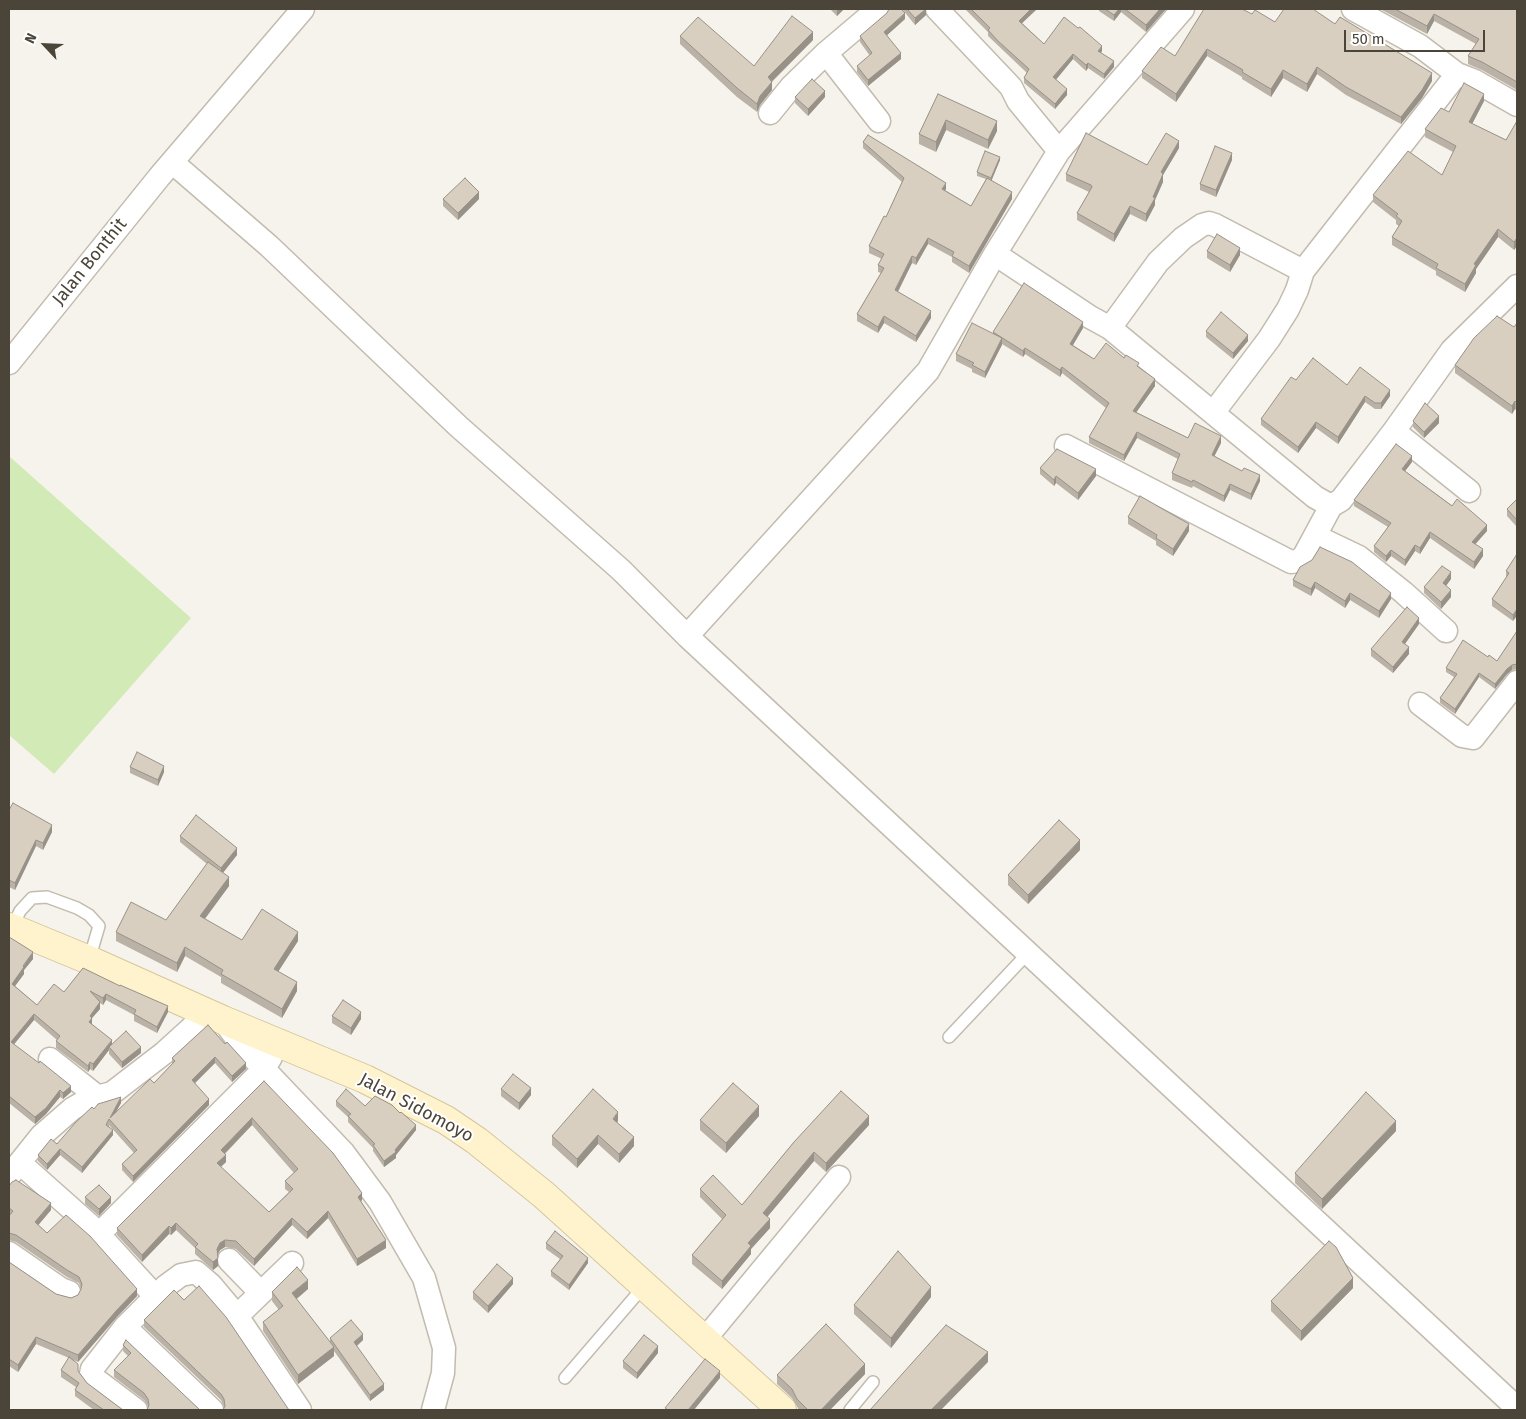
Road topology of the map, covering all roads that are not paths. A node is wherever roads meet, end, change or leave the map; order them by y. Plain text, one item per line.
1 (303, 9) edge
2 (878, 9) edge
3 (937, 9) edge
4 (1183, 9) edge
5 (1353, 9) edge
6 (826, 53) junction
7 (1457, 74) junction
8 (1517, 105) edge
9 (770, 113) dead end
10 (879, 121) dead end
11 (1059, 151) junction
12 (172, 162) junction
13 (995, 254) junction
14 (1303, 271) junction
15 (1517, 286) edge
16 (1110, 328) junction
17 (12, 353) edge
18 (1213, 413) junction
19 (1394, 431) junction
20 (1066, 446) dead end
21 (1469, 491) dead end
22 (1331, 506) junction
23 (1315, 536) junction
24 (1446, 631) dead end
25 (687, 636) junction
26 (1517, 682) edge
27 (1420, 704) dead end
28 (10, 928) edge
29 (1028, 952) junction
30 (89, 960) junction
31 (216, 1017) junction
32 (949, 1037) dead end
33 (284, 1046) junction
34 (50, 1059) dead end
35 (264, 1069) junction
36 (98, 1097) junction
37 (14, 1169) edge
38 (840, 1177) dead end
39 (101, 1235) junction
40 (9, 1253) edge
41 (229, 1260) dead end
42 (292, 1263) dead end
43 (645, 1285) junction
44 (69, 1292) dead end
45 (261, 1293) junction
46 (155, 1296) junction
47 (237, 1316) junction
48 (124, 1327) junction
49 (704, 1339) junction
50 (565, 1378) dead end
51 (873, 1382) dead end
52 (1517, 1408) edge
53 (136, 1410) edge
54 (212, 1410) edge
55 (300, 1410) edge
56 (433, 1410) edge
57 (782, 1410) edge
58 (850, 1410) edge

1 - 12 street, Jalan Bonthit
2 - 6 street
3 - 11 street
4 - 11 street
5 - 7 street
6 - 9 street
6 - 10 street
7 - 8 street
7 - 14 street
11 - 13 street
12 - 17 street, Jalan Bonthit
12 - 25 street
13 - 16 street
13 - 25 street
14 - 16 street
14 - 18 street
15 - 19 street
16 - 18 street
18 - 22 street
19 - 21 street
19 - 22 street
20 - 23 street
22 - 23 street
23 - 24 street
25 - 29 street
26 - 27 street
28 - 30 main road, Jalan Sidomoyo
28 - 30 lane
29 - 32 lane
29 - 52 street
30 - 31 main road, Jalan Sidomoyo
31 - 33 main road, Jalan Sidomoyo
31 - 35 street
31 - 36 street
33 - 35 street
33 - 43 main road, Jalan Sidomoyo
34 - 36 street
35 - 39 street
35 - 56 street
36 - 37 street
37 - 39 street
38 - 49 street
39 - 46 street
40 - 44 street
41 - 45 street
42 - 45 street
43 - 49 main road, Jalan Sidomoyo
43 - 50 lane
45 - 47 street
46 - 47 street
46 - 48 street
47 - 55 street
48 - 53 street
48 - 54 street
49 - 57 main road, Jalan Sidomoyo
51 - 58 lane

